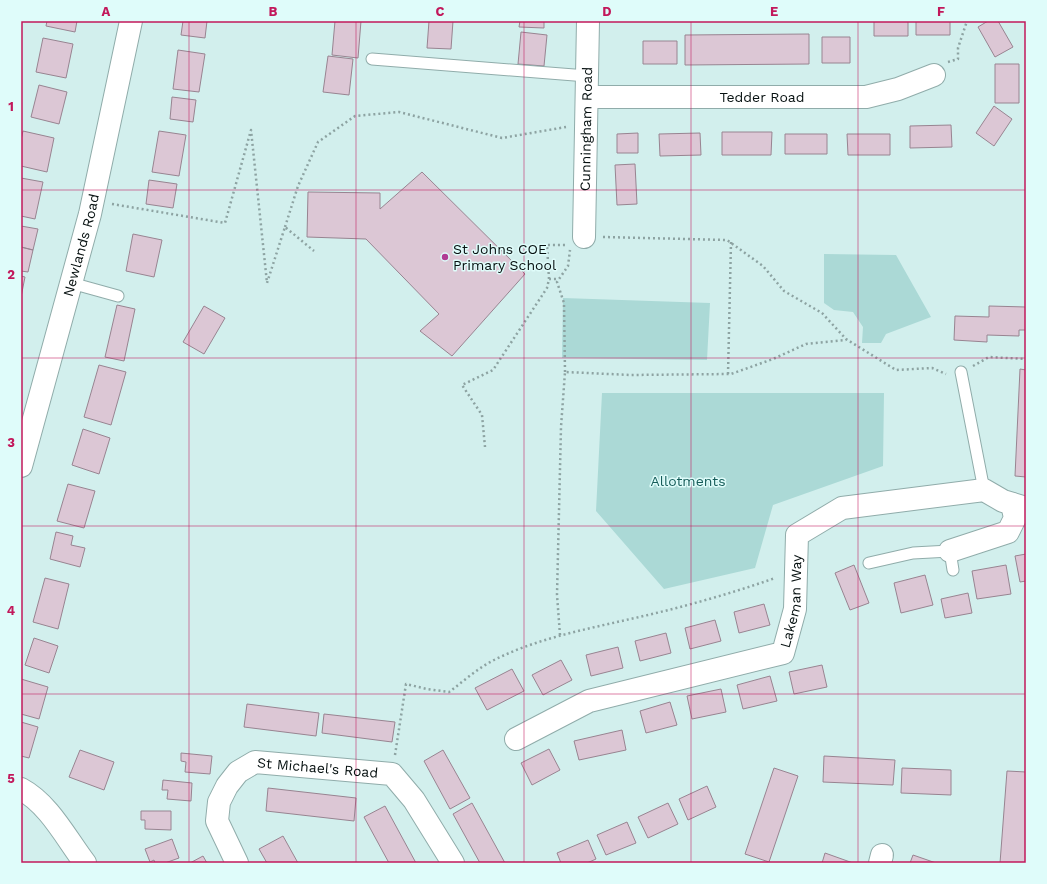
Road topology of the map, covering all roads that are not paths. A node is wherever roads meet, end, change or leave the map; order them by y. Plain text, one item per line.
1 (131, 21) edge
2 (588, 21) edge
3 (372, 59) dead end
4 (934, 75) road end
5 (587, 76) junction
6 (587, 97) junction
7 (584, 237) road end
8 (71, 284) junction
9 (118, 296) dead end
10 (961, 372) road end
11 (21, 466) edge
12 (984, 490) junction
13 (1019, 506) edge
14 (952, 561) joint
15 (869, 563) dead end
16 (516, 739) dead end
17 (21, 789) edge
18 (85, 863) edge
19 (236, 863) edge
20 (453, 863) edge

1 - 8 street, Newlands Road
2 - 5 street, Cunningham Road
3 - 5 lane
4 - 6 street, Tedder Road
5 - 6 street, Cunningham Road
6 - 7 street, Cunningham Road
8 - 9 lane
8 - 11 street, Newlands Road
10 - 12 lane
12 - 13 street
12 - 16 street, Lakeman Way
13 - 14 street
14 - 15 lane
17 - 18 street
19 - 20 street, St Michael's Road

